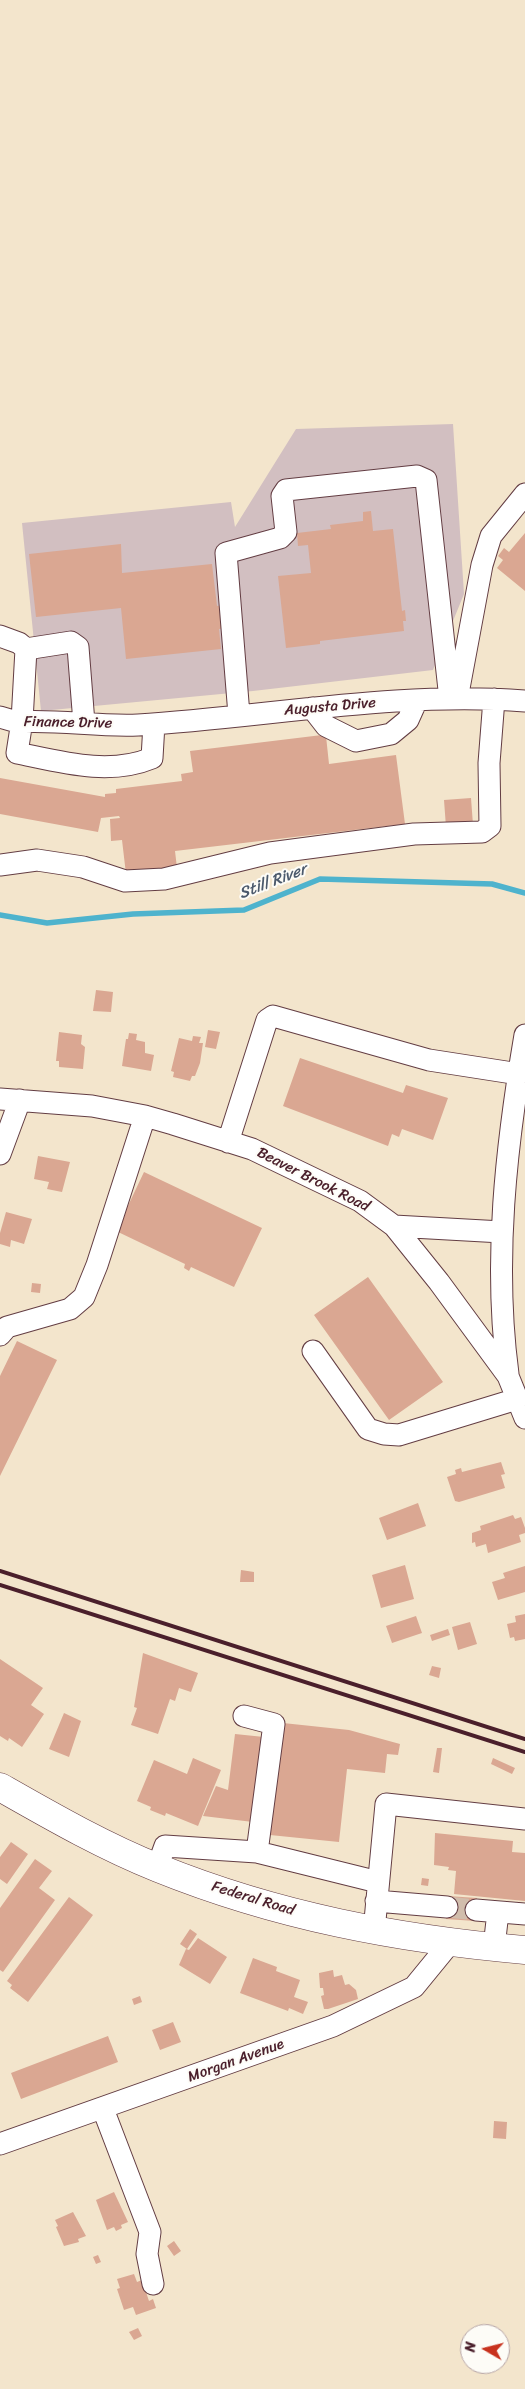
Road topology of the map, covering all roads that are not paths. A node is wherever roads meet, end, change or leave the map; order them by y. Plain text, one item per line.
1 (525, 494) edge
2 (0, 636) edge
3 (26, 649) junction
4 (453, 699) junction
5 (494, 699) junction
6 (417, 700) junction
7 (525, 701) edge
8 (312, 708) junction
9 (239, 715) junction
10 (0, 717) edge
11 (22, 721) junction
12 (84, 723) junction
13 (145, 724) junction
14 (0, 865) edge
15 (525, 1035) edge
16 (519, 1074) junction
17 (10, 1100) edge
18 (145, 1116) junction
19 (228, 1142) junction
20 (0, 1154) edge
21 (394, 1226) junction
22 (502, 1232) junction
23 (0, 1335) edge
24 (313, 1351) dead end
25 (508, 1376) junction
26 (521, 1408) edge
27 (244, 1716) dead end
28 (0, 1787) edge
29 (525, 1819) edge
30 (257, 1852) junction
31 (157, 1868) junction
32 (377, 1891) junction
33 (446, 1907) tunnel mouth
34 (476, 1910) tunnel mouth
35 (498, 1912) junction
36 (525, 1914) edge
37 (374, 1931) junction
38 (450, 1944) junction
39 (494, 1947) junction
40 (525, 1950) edge
41 (102, 2109) junction
42 (0, 2144) edge
43 (153, 2284) dead end

1 - 4 street
2 - 3 street
3 - 11 street
3 - 12 street
4 - 5 street, Augusta Drive
4 - 6 street, Augusta Drive
4 - 9 street
5 - 7 street, Augusta Drive
5 - 14 street
6 - 8 street, Augusta Drive
6 - 8 street
8 - 9 street, Augusta Drive
9 - 13 street, Augusta Drive
10 - 11 street, Finance Drive
11 - 12 street, Finance Drive
11 - 13 street
12 - 13 street, Finance Drive
15 - 16 street
16 - 19 street
16 - 22 street
17 - 18 street, Beaver Brook Road
17 - 20 street
18 - 19 street, Beaver Brook Road
18 - 23 street
19 - 21 street, Beaver Brook Road
21 - 22 street
21 - 25 street, Beaver Brook Road
22 - 25 street
24 - 26 street
25 - 26 street, Beaver Brook Road
27 - 30 street
28 - 31 main road, Federal Road
29 - 32 street
30 - 31 street
30 - 32 street
31 - 37 main road, Federal Road
32 - 33 street
32 - 37 street
34 - 35 street
35 - 36 street
35 - 39 street
37 - 38 main road, Federal Road
38 - 39 main road, Federal Road
38 - 41 street, Morgan Avenue
39 - 40 main road, Federal Road
41 - 42 street, Morgan Avenue
41 - 43 street

